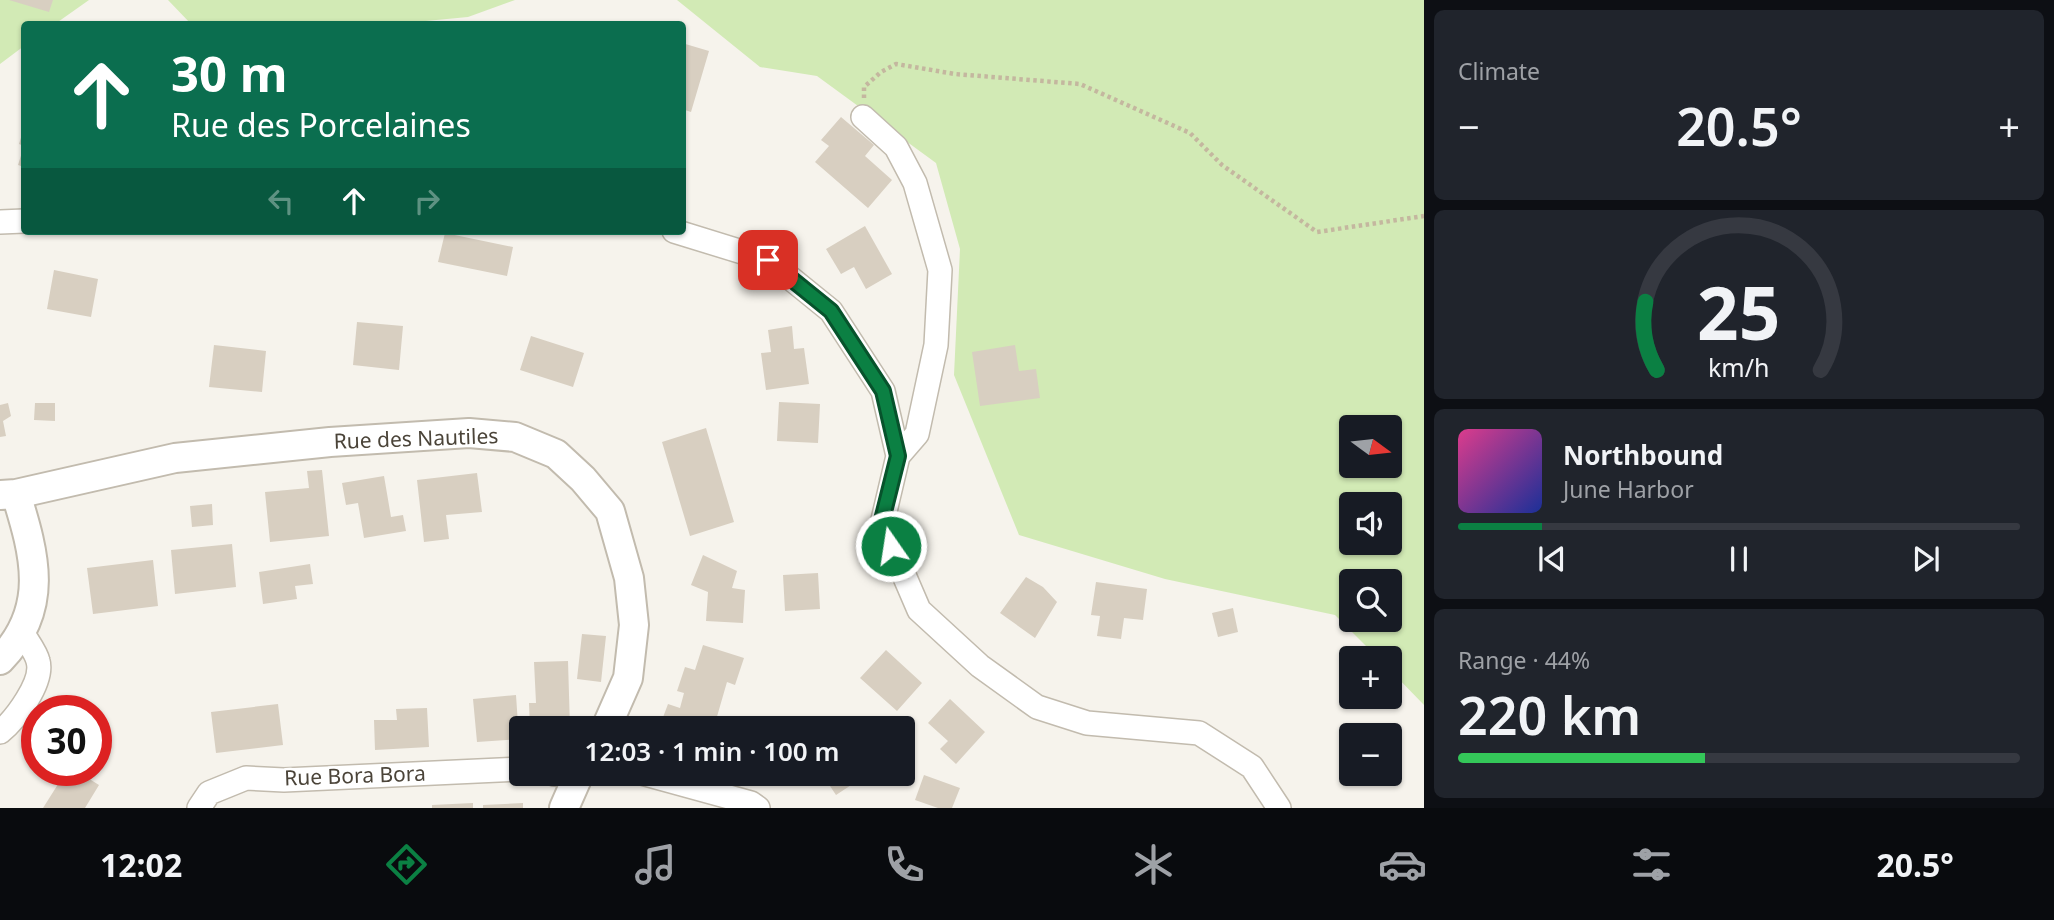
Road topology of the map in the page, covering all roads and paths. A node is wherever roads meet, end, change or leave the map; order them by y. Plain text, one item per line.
1 (863, 117) joint
2 (1424, 216) edge
3 (21, 221) edge
4 (0, 222) edge
5 (686, 235) edge
6 (898, 456) junction
7 (8, 495) edge
8 (22, 632) junction
9 (0, 660) edge
10 (611, 716) edge
11 (0, 732) edge
12 (509, 770) edge
13 (574, 786) edge
14 (689, 786) edge
15 (199, 808) edge
16 (564, 808) edge
17 (758, 808) edge
18 (1279, 808) edge

1 - 2 path
1 - 6 street
3 - 4 street
5 - 6 street
6 - 18 street
7 - 8 street
7 - 10 street, Rue des Nautiles
8 - 9 street
8 - 11 street
12 - 15 street, Rue Bora Bora
13 - 16 street
14 - 17 street

